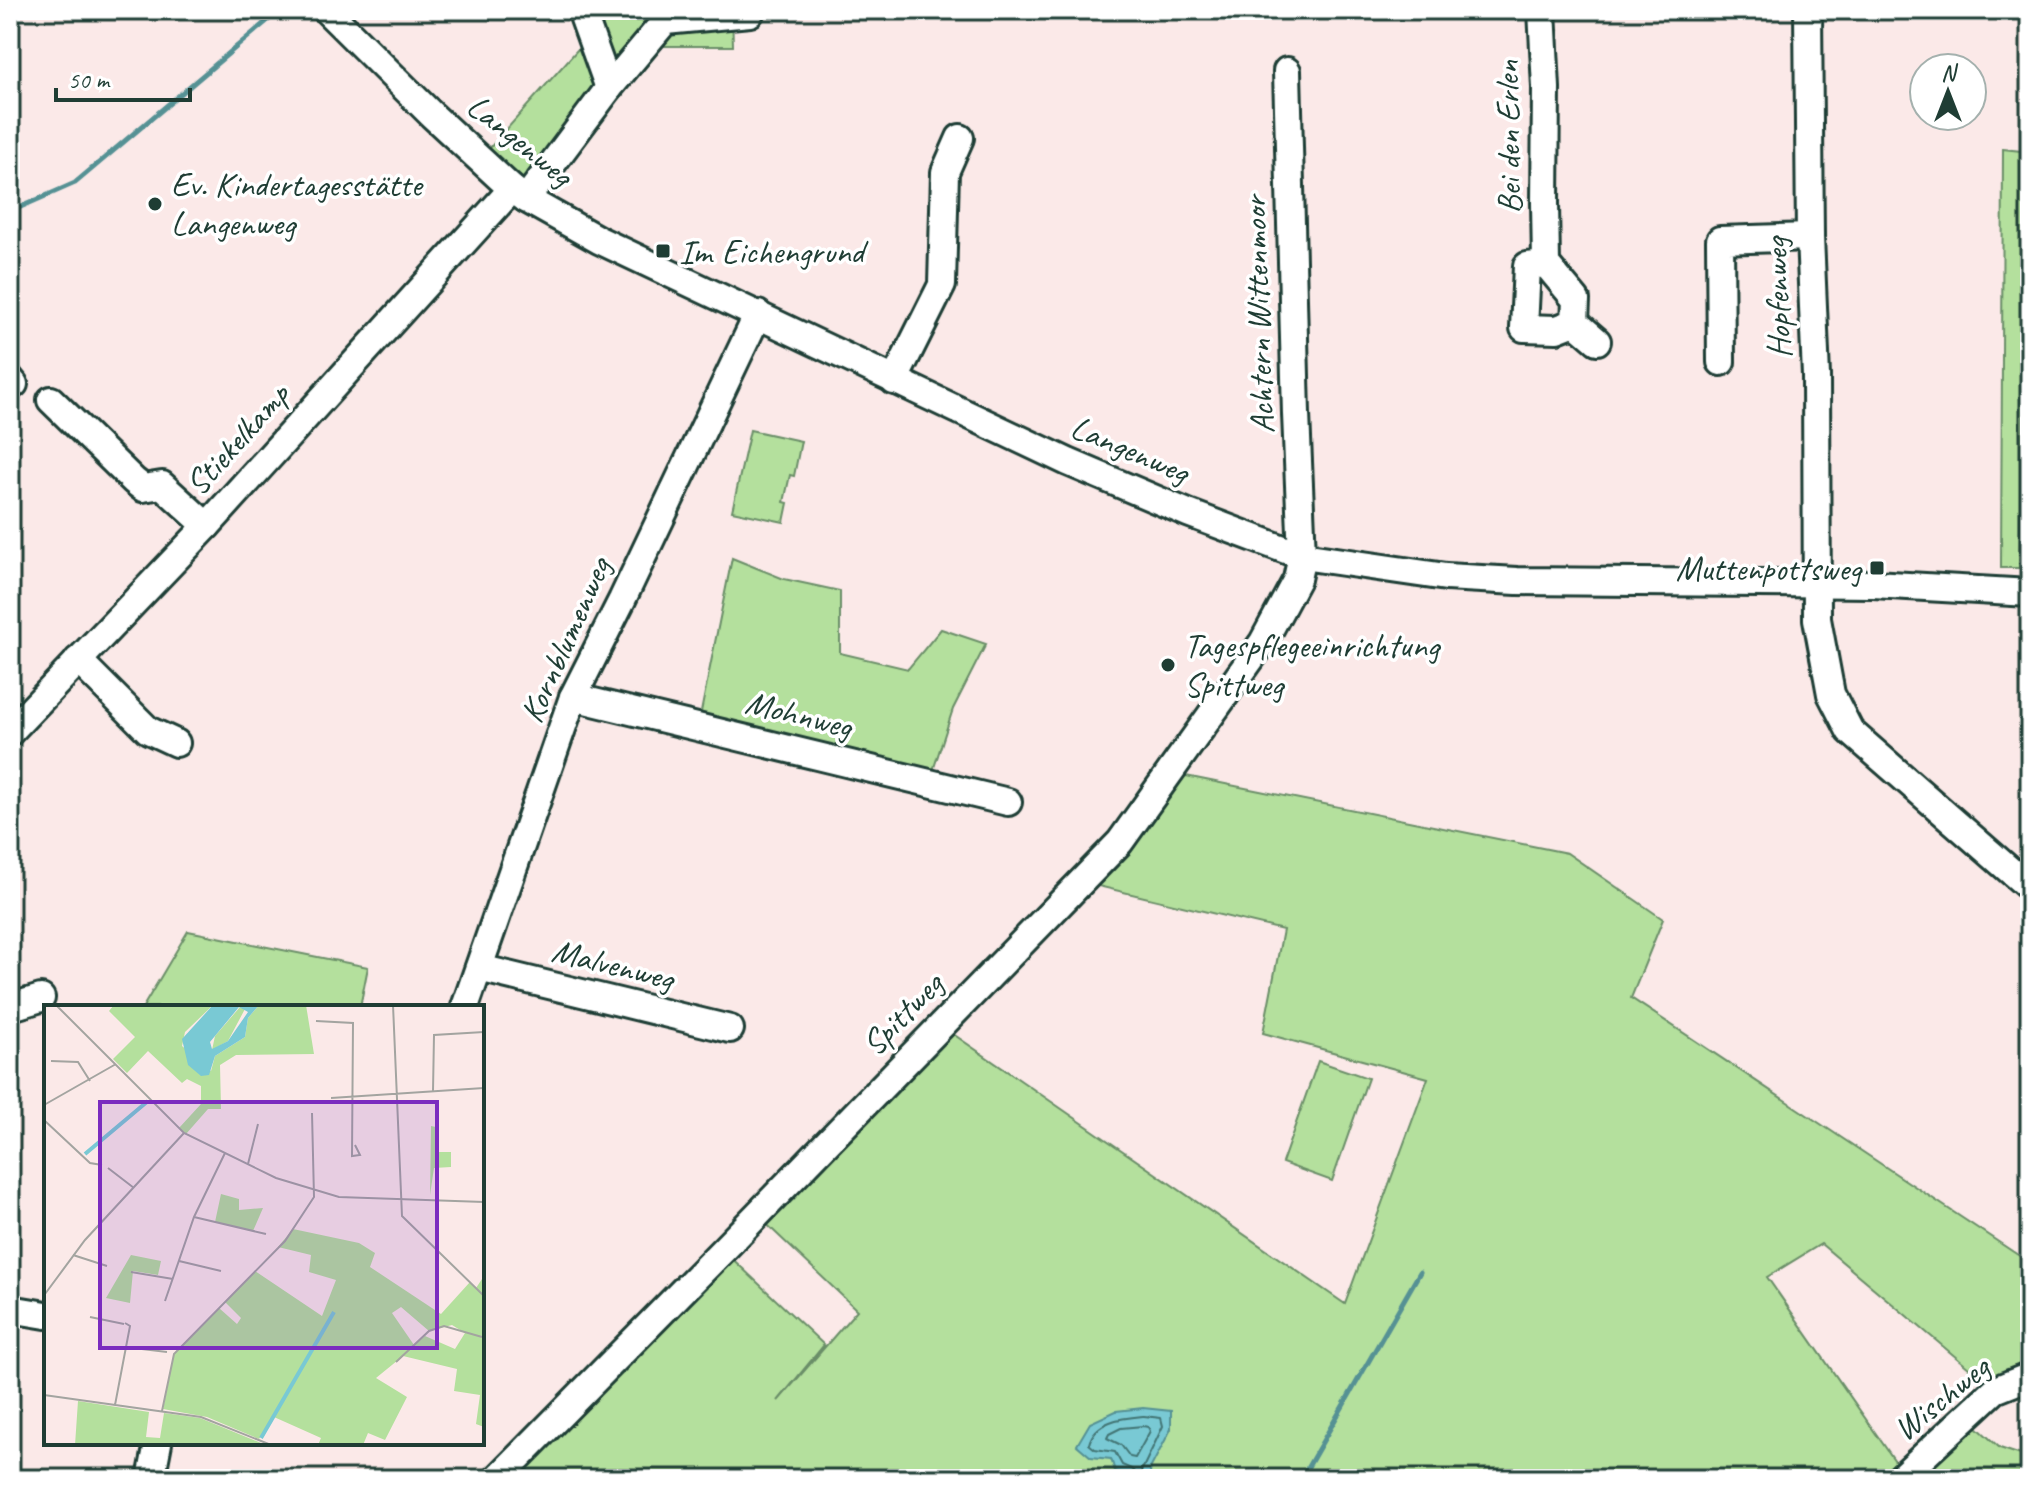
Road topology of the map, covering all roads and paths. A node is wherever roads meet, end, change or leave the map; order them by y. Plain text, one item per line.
1 (326, 10) edge
2 (581, 10) edge
3 (751, 10) edge
4 (1542, 10) edge
5 (1808, 10) edge
6 (1287, 71) dead end
7 (609, 88) junction
8 (960, 138) dead end
9 (519, 194) junction
10 (1810, 237) junction
11 (1546, 264) junction
12 (758, 314) junction
13 (1575, 322) junction
14 (1597, 341) dead end
15 (1721, 362) dead end
16 (894, 381) junction
17 (51, 400) dead end
18 (207, 526) junction
19 (1302, 556) junction
20 (1818, 583) junction
21 (2030, 593) edge
22 (78, 660) junction
23 (573, 697) junction
24 (10, 732) edge
25 (176, 743) dead end
26 (1008, 802) dead end
27 (2030, 888) edge
28 (479, 968) junction
29 (41, 998) dead end
30 (10, 1000) edge
31 (466, 1005) edge
32 (730, 1029) dead end
33 (10, 1309) edge
34 (44, 1315) edge
35 (2030, 1376) edge
36 (158, 1445) edge
37 (151, 1479) edge
38 (497, 1479) edge
39 (1899, 1479) edge

1 - 9 street, Langenweg
2 - 7 street
3 - 7 street, Stiekelkamp
4 - 11 street, Bei den Erlen
5 - 10 street, Hopfenweg
6 - 19 street, Achtern Wittenmoor
7 - 9 street, Stiekelkamp
8 - 16 street
9 - 12 street, Langenweg
9 - 18 street, Stiekelkamp
10 - 15 street
10 - 20 street, Hopfenweg
11 - 13 street
11 - 13 street
12 - 16 street, Langenweg
12 - 23 street, Kornblumenweg
13 - 14 street
16 - 19 street, Langenweg
17 - 18 street
18 - 22 street, Stiekelkamp
19 - 20 street, Langenweg
19 - 38 street, Spittweg
20 - 21 street, Langenweg
20 - 27 street
22 - 24 street, Stiekelkamp
22 - 25 street
23 - 26 street, Mohnweg
23 - 28 street, Kornblumenweg
28 - 31 street, Kornblumenweg
28 - 32 street, Malvenweg
29 - 30 street
33 - 34 street
35 - 39 street, Wischweg
36 - 37 street

